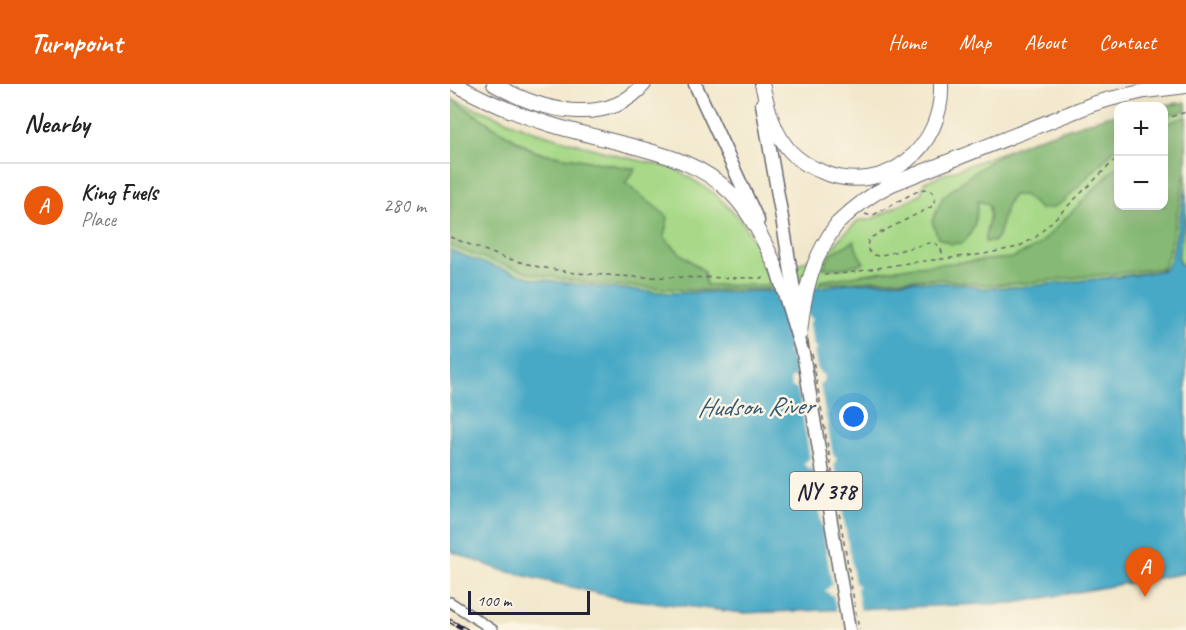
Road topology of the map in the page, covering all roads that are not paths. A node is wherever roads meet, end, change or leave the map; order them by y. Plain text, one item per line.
1 (455, 84) edge
2 (494, 84) edge
3 (644, 84) edge
4 (695, 84) edge
5 (760, 84) edge
6 (941, 84) edge
7 (1186, 86) edge
8 (763, 236) junction
9 (776, 267) joint
10 (800, 333) junction
11 (807, 351) junction
12 (450, 602) edge
13 (494, 630) edge
14 (849, 630) edge

1 - 8 highway
2 - 3 highway
4 - 8 main road
5 - 6 highway
5 - 10 main road, NY 378, bridge
7 - 10 highway, bridge
8 - 9 highway
9 - 11 main road, NY 378, bridge
10 - 11 main road, NY 378, bridge
11 - 14 main road, NY 378
12 - 13 street

